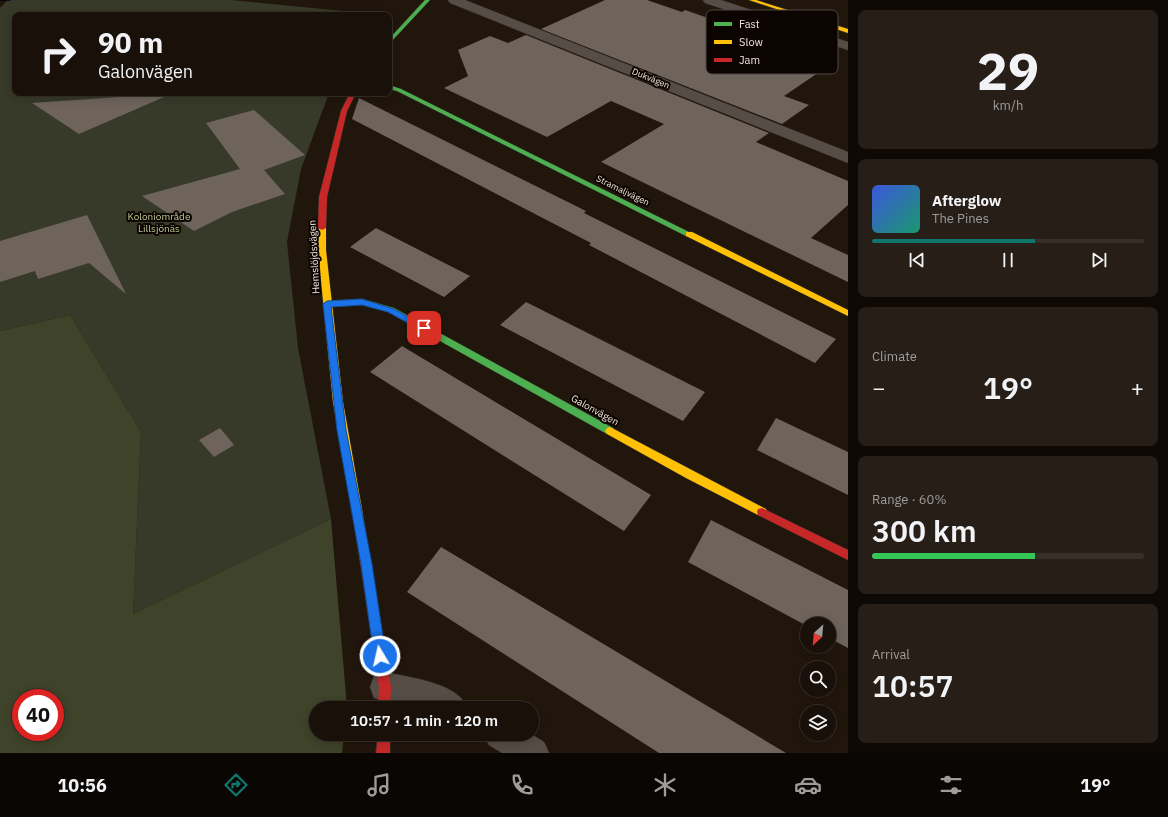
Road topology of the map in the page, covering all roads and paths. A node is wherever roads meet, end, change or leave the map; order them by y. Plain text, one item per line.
1 (428, 0) edge
2 (454, 0) edge
3 (709, 0) edge
4 (751, 0) edge
5 (781, 0) edge
6 (739, 10) edge
7 (782, 10) edge
8 (813, 10) edge
9 (838, 18) edge
10 (848, 21) edge
11 (838, 28) edge
12 (848, 31) edge
13 (392, 39) edge
14 (838, 43) edge
15 (848, 46) edge
16 (392, 88) edge
17 (352, 96) edge
18 (848, 158) edge
19 (327, 304) junction
20 (848, 313) edge
21 (848, 555) edge
22 (385, 697) edge
23 (437, 701) edge
24 (384, 741) edge
25 (512, 741) edge
26 (383, 753) edge
27 (533, 753) edge

1 - 13 street
2 - 18 street, Dukvägen
3 - 6 street
4 - 7 street
5 - 8 street
9 - 10 street
11 - 12 street
14 - 15 street
16 - 20 street, Stramaljvägen
17 - 19 street, Hemslöjdsvägen
19 - 21 street, Galonvägen
19 - 22 street, Hemslöjdsvägen
22 - 23 street
24 - 26 street
25 - 27 street

